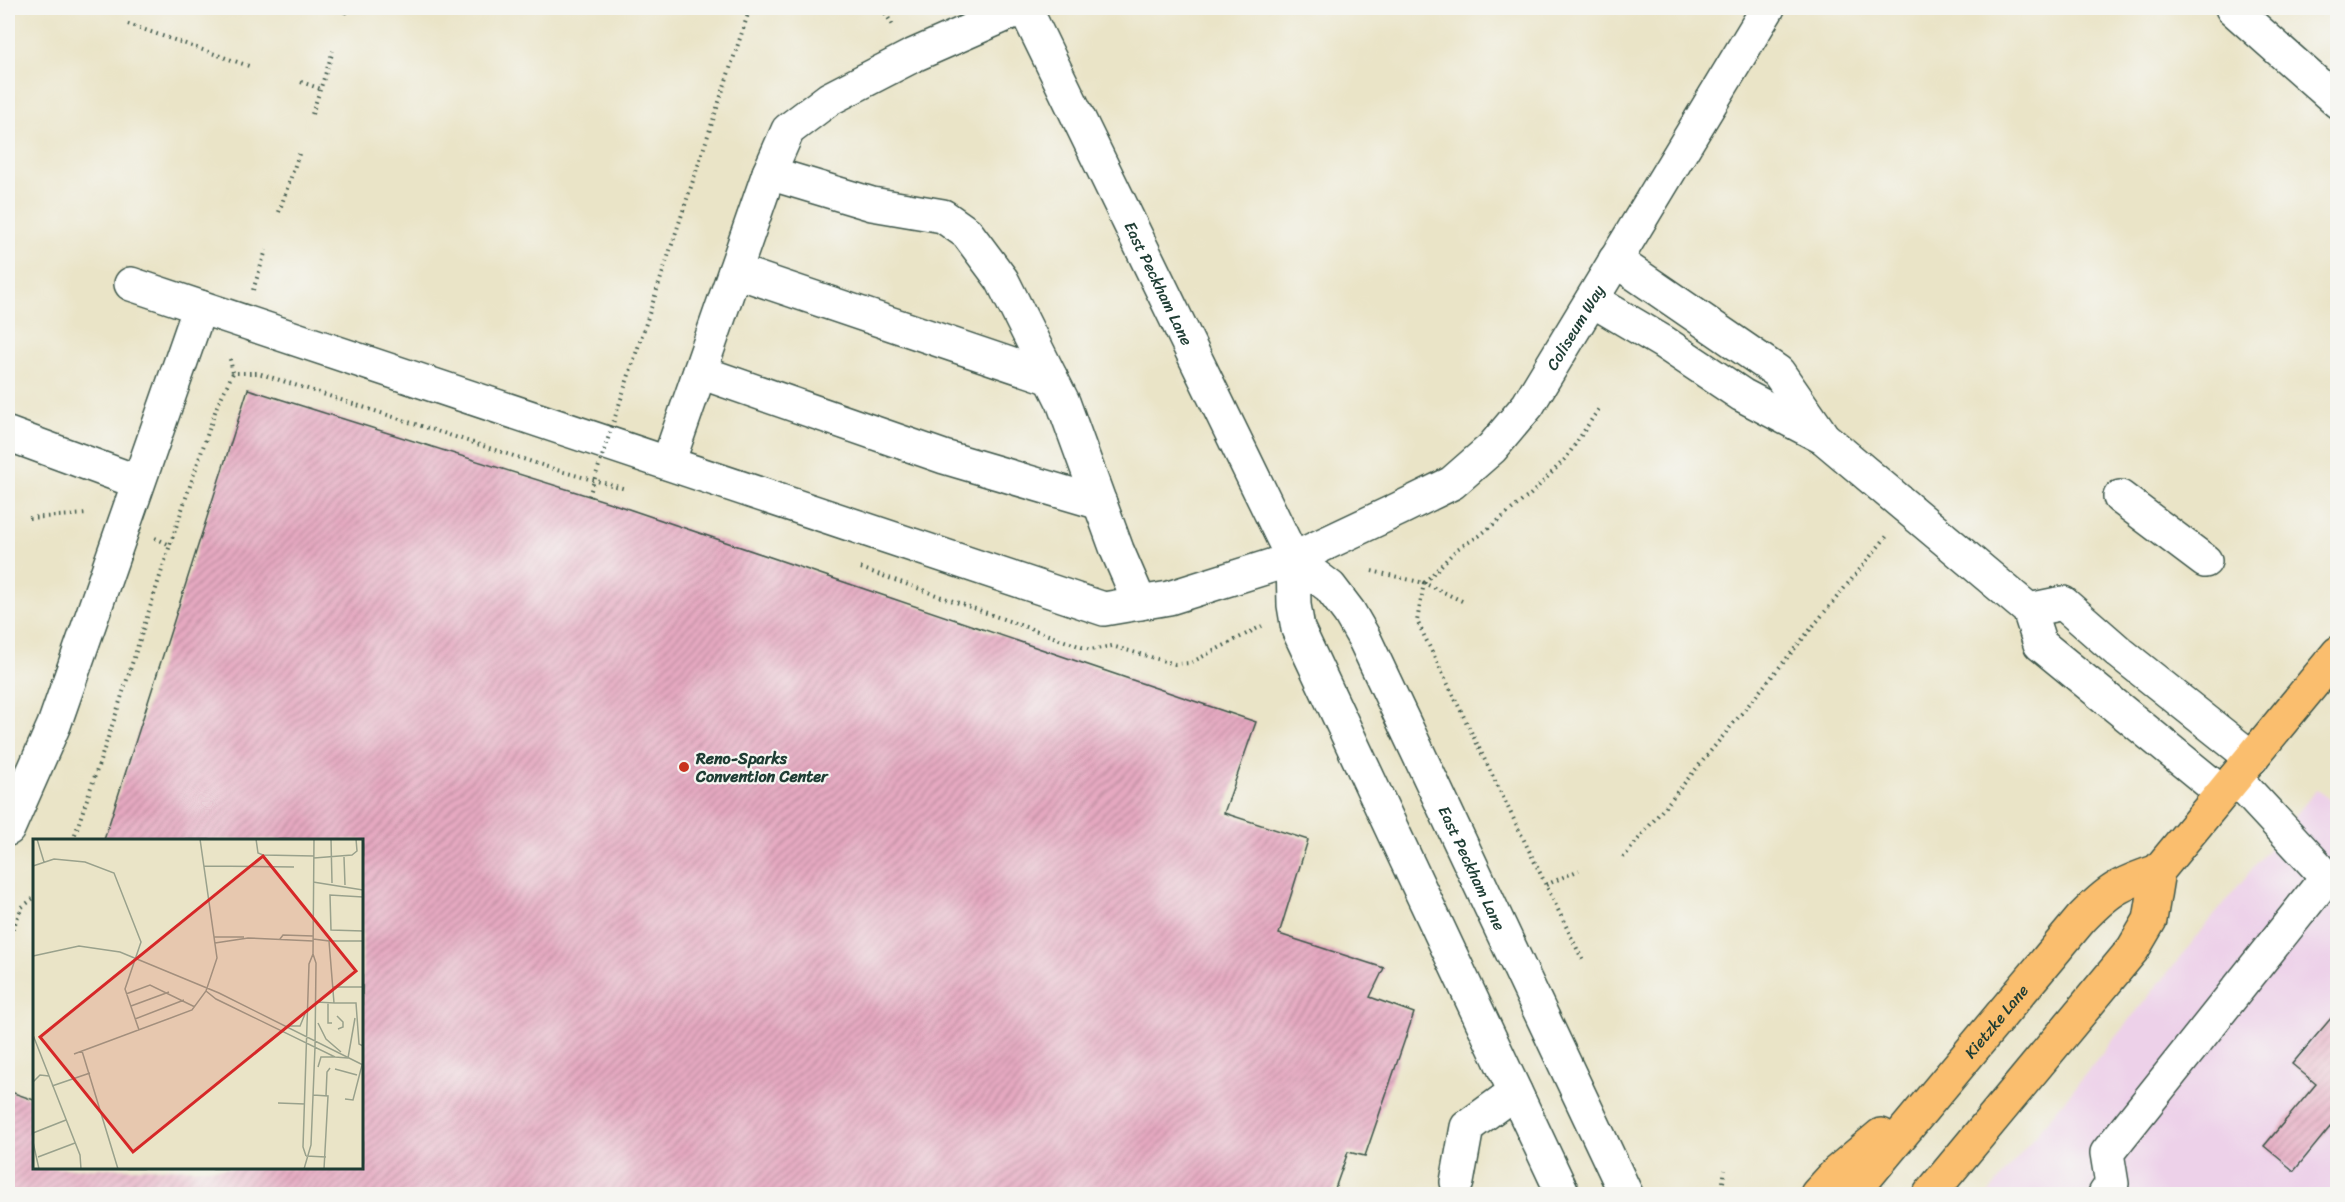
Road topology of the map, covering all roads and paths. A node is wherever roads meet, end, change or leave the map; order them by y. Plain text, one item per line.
1 (347, 8) edge
2 (750, 8) edge
3 (1021, 8) edge
4 (1025, 8) edge
5 (1768, 8) edge
6 (2232, 8) edge
7 (345, 14) dead end
8 (128, 24) dead end
9 (333, 51) dead end
10 (252, 67) dead end
11 (301, 82) dead end
12 (321, 89) junction
13 (2337, 102) edge
14 (312, 114) dead end
15 (300, 151) dead end
16 (769, 173) junction
17 (279, 212) dead end
18 (266, 250) dead end
19 (1616, 260) junction
20 (735, 271) junction
21 (131, 285) dead end
22 (251, 296) dead end
23 (1592, 300) junction
24 (200, 307) junction
25 (230, 359) dead end
26 (700, 372) junction
27 (233, 373) junction
28 (1051, 378) junction
29 (1600, 407) dead end
30 (8, 434) edge
31 (1824, 438) junction
32 (668, 463) junction
33 (138, 482) junction
34 (628, 490) dead end
35 (590, 496) dead end
36 (2120, 497) dead end
37 (1100, 503) junction
38 (1909, 509) junction
39 (87, 514) dead end
40 (29, 518) dead end
41 (151, 536) dead end
42 (170, 545) junction
43 (1293, 559) junction
44 (2205, 561) dead end
45 (854, 565) dead end
46 (1372, 571) dead end
47 (1424, 583) junction
48 (1462, 601) dead end
49 (1140, 603) junction
50 (2029, 610) junction
51 (1262, 626) dead end
52 (1127, 644) dead end
53 (1125, 649) junction
54 (2337, 653) edge
55 (2236, 776) junction
56 (8, 829) edge
57 (73, 839) edge
58 (1623, 858) dead end
59 (1579, 870) dead end
60 (2158, 871) junction
61 (2332, 881) edge
62 (1546, 885) junction
63 (33, 899) edge
64 (8, 940) edge
65 (1584, 963) dead end
66 (1947, 1080) junction
67 (1515, 1092) junction
68 (1725, 1170) dead end
69 (1457, 1182) dead end
70 (2114, 1191) edge
71 (1563, 1194) edge
72 (1626, 1194) edge
73 (1721, 1194) edge
74 (1817, 1194) edge
75 (1852, 1194) edge
76 (1930, 1194) edge

1 - 7 path
2 - 35 path, bridge
3 - 16 street
4 - 43 street, East Peckham Lane
5 - 19 street, Coliseum Way
6 - 13 street
8 - 10 path
9 - 12 path
11 - 12 path
12 - 14 path
15 - 17 path
16 - 20 street
16 - 28 street
18 - 22 path
19 - 23 street, Coliseum Way
19 - 31 street
20 - 26 street
20 - 28 street
21 - 24 street
23 - 31 street
23 - 43 street, Coliseum Way
24 - 32 street
24 - 33 street
25 - 27 path
26 - 32 street
26 - 37 street
27 - 34 path
27 - 42 path
28 - 37 street
29 - 47 path
30 - 33 street
31 - 38 street
32 - 49 street, Coliseum Way
33 - 56 street
36 - 44 street
37 - 49 street
38 - 50 street
38 - 58 path
39 - 40 path
41 - 42 path
42 - 57 path
43 - 49 street, Coliseum Way
43 - 67 street, East Peckham Lane
43 - 72 street, East Peckham Lane
45 - 53 path
46 - 47 path
47 - 48 path
47 - 62 path
50 - 55 street
50 - 55 street
51 - 53 path
52 - 53 path
54 - 55 main road
55 - 60 main road
55 - 61 street
59 - 62 path
60 - 66 main road, Kietzke Lane
60 - 76 main road
61 - 70 street
62 - 65 path
63 - 64 path
66 - 74 main road
66 - 75 main road, Kietzke Lane
67 - 69 street
67 - 71 street, East Peckham Lane
68 - 73 path

